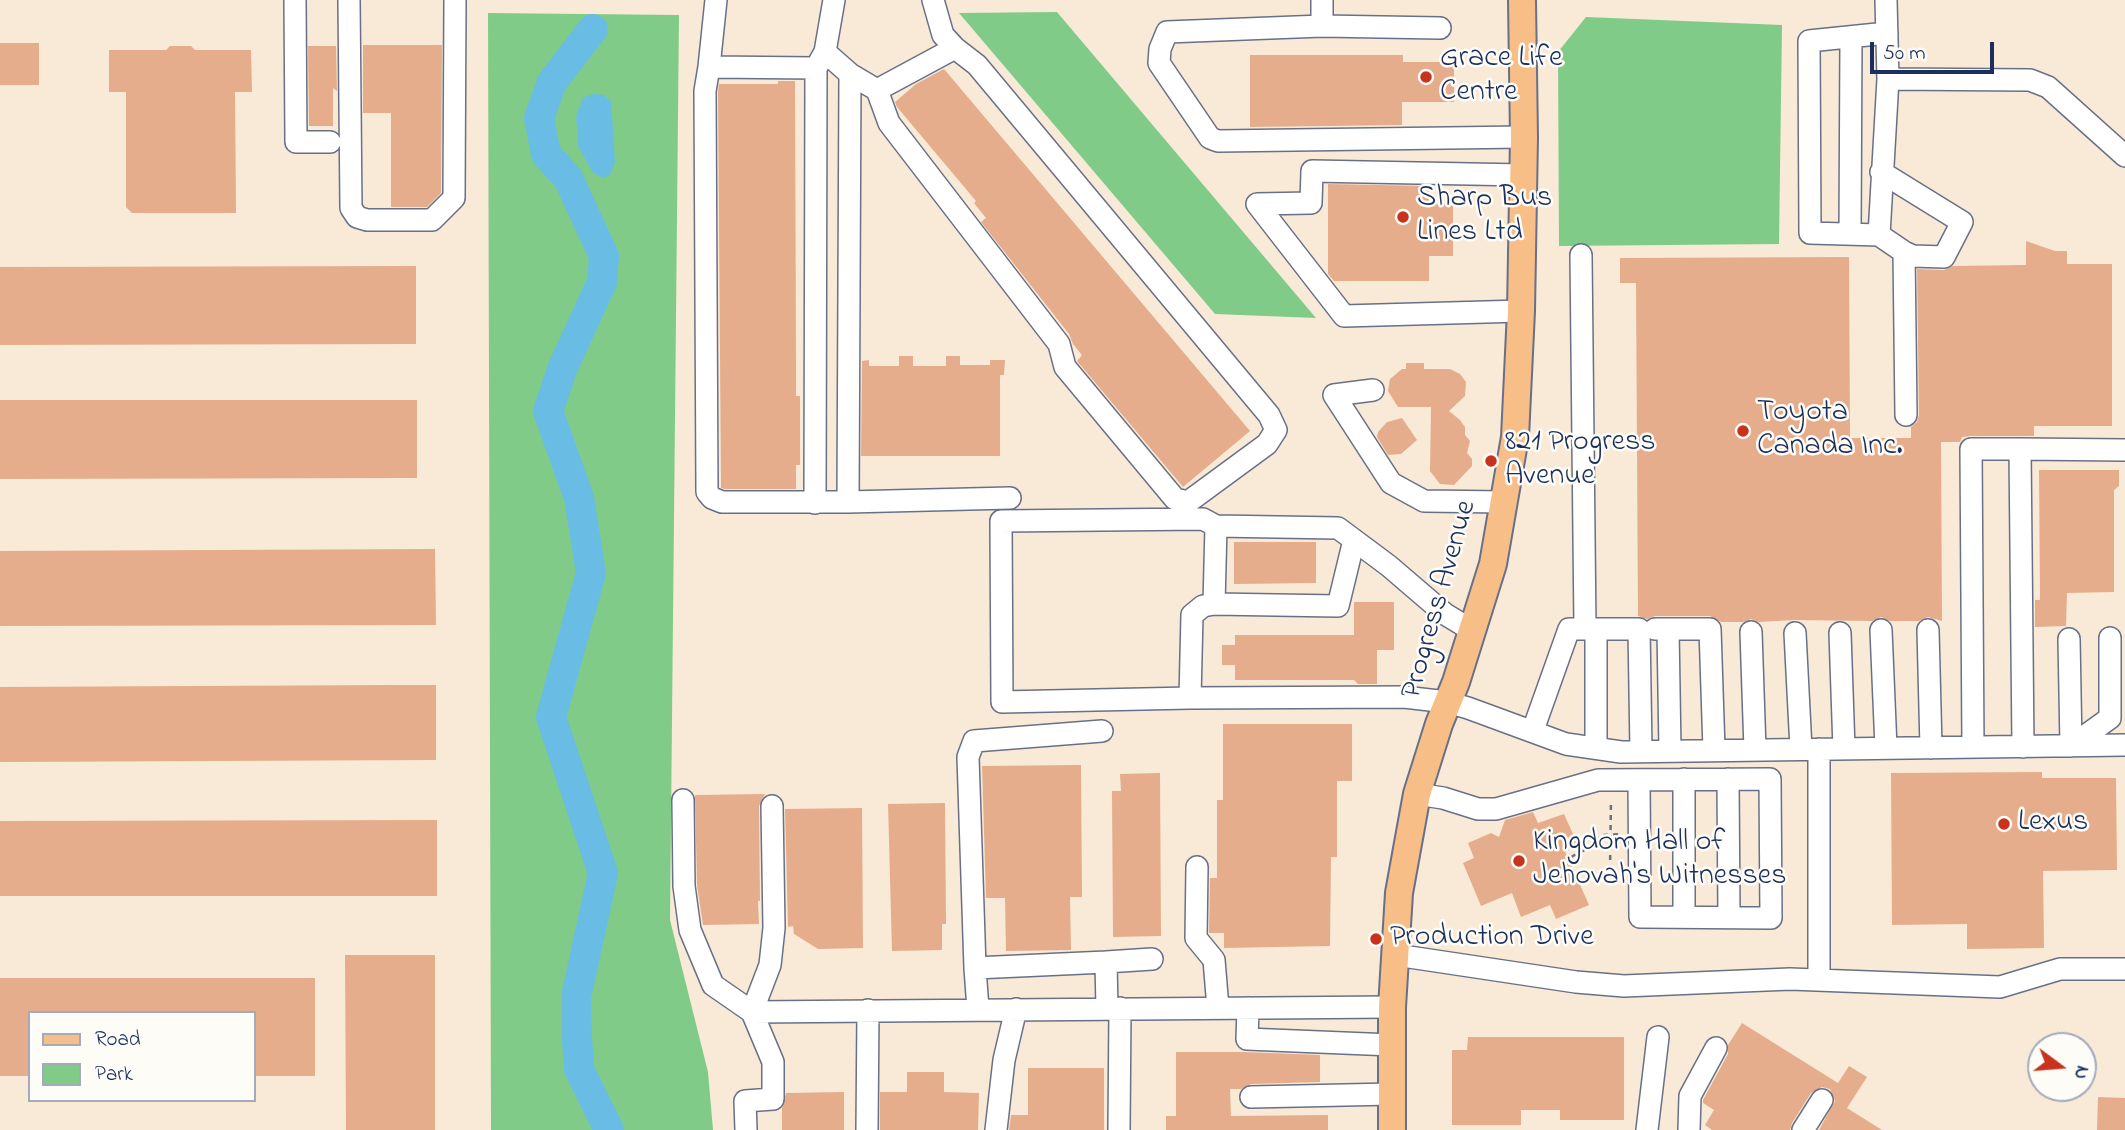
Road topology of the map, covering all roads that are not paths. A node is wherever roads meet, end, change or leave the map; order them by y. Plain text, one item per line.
1 (295, 0) edge
2 (349, 0) edge
3 (455, 0) edge
4 (716, 0) edge
5 (834, 0) edge
6 (933, 0) edge
7 (1322, 0) edge
8 (1522, 0) edge
9 (1886, 0) edge
10 (1322, 26) junction
11 (1440, 28) dead end
12 (1887, 33) junction
13 (1851, 37) junction
14 (955, 48) junction
15 (821, 60) junction
16 (709, 67) junction
17 (850, 74) junction
18 (1888, 79) junction
19 (877, 90) junction
20 (1524, 137) junction
21 (330, 142) dead end
22 (2125, 156) edge
23 (1881, 172) junction
24 (1523, 175) junction
25 (1850, 234) junction
26 (1879, 235) junction
27 (1904, 252) junction
28 (1581, 255) dead end
29 (1521, 311) junction
30 (1373, 390) dead end
31 (1906, 415) dead end
32 (2020, 449) junction
33 (2125, 450) edge
34 (1010, 498) dead end
35 (848, 502) junction
36 (1505, 502) junction
37 (814, 503) junction
38 (1216, 526) junction
39 (1354, 540) junction
40 (1214, 604) junction
41 (1590, 629) junction
42 (1639, 629) junction
43 (1668, 629) junction
44 (1881, 630) dead end
45 (1928, 630) dead end
46 (1473, 631) junction
47 (1751, 632) dead end
48 (1795, 633) dead end
49 (1840, 633) dead end
50 (2110, 638) dead end
51 (2068, 639) dead end
52 (1190, 698) junction
53 (1447, 702) junction
54 (1533, 730) junction
55 (1102, 731) dead end
56 (2125, 745) edge
57 (2071, 746) junction
58 (1973, 747) junction
59 (2023, 747) junction
60 (1596, 748) junction
61 (1886, 748) junction
62 (1931, 748) junction
63 (1810, 749) junction
64 (1844, 749) junction
65 (1714, 750) junction
66 (1755, 750) junction
67 (1641, 751) junction
68 (1670, 751) junction
69 (1684, 779) junction
70 (1728, 779) junction
71 (1639, 780) junction
72 (1417, 794) junction
73 (683, 800) dead end
74 (772, 806) dead end
75 (1197, 867) dead end
76 (1684, 917) junction
77 (1729, 917) junction
78 (1395, 955) junction
79 (1152, 959) dead end
80 (1106, 962) junction
81 (975, 968) junction
82 (2125, 969) edge
83 (1819, 980) junction
84 (1392, 1007) junction
85 (1218, 1008) junction
86 (1248, 1008) junction
87 (978, 1009) junction
88 (1016, 1009) junction
89 (1114, 1009) junction
90 (868, 1010) junction
91 (752, 1012) junction
92 (1658, 1037) dead end
93 (1392, 1045) junction
94 (1716, 1048) dead end
95 (1392, 1094) junction
96 (1251, 1097) dead end
97 (1822, 1100) dead end
98 (746, 1130) edge
99 (867, 1130) edge
100 (996, 1130) edge
101 (1119, 1130) edge
102 (1392, 1130) edge
103 (1647, 1130) edge
104 (1689, 1130) edge
105 (1803, 1130) edge

1 - 21 street
2 - 3 street
4 - 16 street
5 - 15 street
6 - 14 street
7 - 10 street
8 - 20 main road, Progress Avenue
9 - 12 street
10 - 11 street
10 - 20 street
12 - 13 street
12 - 18 street
13 - 25 street
13 - 25 street
14 - 19 street
14 - 19 street
15 - 16 street
15 - 17 street
15 - 37 street
16 - 37 street
17 - 19 street
17 - 35 street
18 - 22 street
18 - 23 street
20 - 24 main road, Progress Avenue
23 - 26 street
23 - 27 street
24 - 29 main road, Progress Avenue
24 - 29 street
25 - 26 street
26 - 27 street
27 - 31 street
28 - 41 street
29 - 36 main road, Progress Avenue
30 - 36 street
32 - 33 street
32 - 58 street
32 - 59 street
34 - 35 street
35 - 37 street
36 - 46 main road, Progress Avenue
38 - 39 street
38 - 40 street
38 - 52 street
39 - 40 street
39 - 46 street
40 - 52 street
41 - 42 street
41 - 54 street
41 - 60 street
42 - 43 street
42 - 67 street
43 - 65 street
43 - 68 street
44 - 61 street
45 - 62 street
46 - 53 main road, Progress Avenue
47 - 66 street
48 - 63 street
49 - 64 street
50 - 57 street
51 - 57 street
52 - 53 street
53 - 54 street
53 - 72 main road, Progress Avenue
54 - 60 street
55 - 81 street
56 - 57 street
57 - 59 street
58 - 59 street
58 - 62 street
60 - 67 street
61 - 62 street
61 - 64 street
63 - 64 street
63 - 66 street
63 - 83 street
65 - 66 street
65 - 68 street
67 - 68 street
69 - 70 street
69 - 71 street
69 - 76 street
70 - 77 street
70 - 77 street
71 - 72 street
71 - 76 street
72 - 78 main road, Progress Avenue
73 - 91 street
74 - 91 street
75 - 85 street
76 - 77 street
78 - 83 street
78 - 84 main road, Progress Avenue
79 - 80 street
80 - 81 street
80 - 89 street
81 - 87 street
82 - 83 street
84 - 86 street
84 - 93 main road, Progress Avenue
85 - 86 street
85 - 89 street
86 - 93 street
87 - 88 street
87 - 90 street
88 - 89 street
88 - 100 street
89 - 101 street
90 - 91 street
90 - 99 street
91 - 98 street
92 - 103 street
93 - 95 main road, Progress Avenue
94 - 104 street
95 - 96 street
95 - 102 main road, Progress Avenue
97 - 105 street

